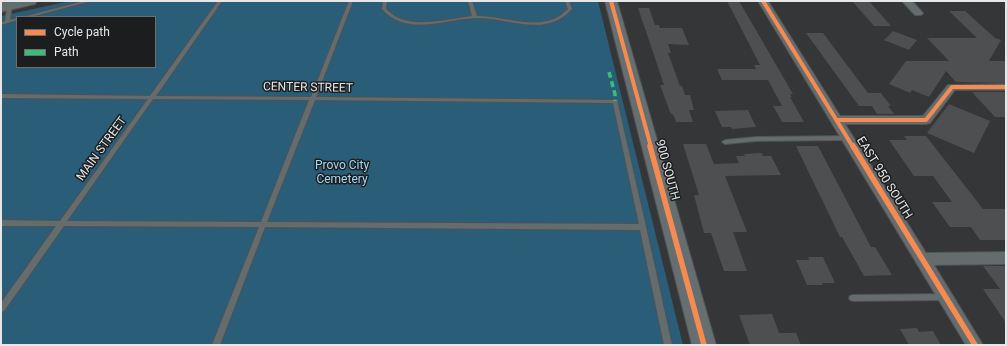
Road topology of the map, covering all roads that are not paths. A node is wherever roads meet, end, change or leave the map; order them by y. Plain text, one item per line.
1 (30, 1) edge
2 (89, 1) edge
3 (220, 1) edge
4 (351, 1) edge
5 (385, 1) edge
6 (470, 1) edge
7 (566, 1) edge
8 (611, 1) edge
9 (763, 1) edge
10 (906, 1) edge
11 (6, 6) edge
12 (918, 13) dead end
13 (29, 16) edge
14 (475, 17) junction
15 (16, 19) edge
16 (7, 22) junction
17 (1, 24) edge
18 (1006, 87) edge
19 (1, 96) edge
20 (153, 97) junction
21 (312, 98) junction
22 (838, 120) junction
23 (848, 138) junction
24 (725, 142) dead end
25 (1, 223) edge
26 (61, 224) junction
27 (262, 224) junction
28 (642, 227) junction
29 (1006, 258) edge
30 (923, 259) junction
31 (853, 298) dead end
32 (946, 298) junction
33 (1, 309) edge
34 (216, 345) edge
35 (668, 345) edge
36 (704, 345) edge
37 (975, 345) edge

1 - 11 main road
2 - 13 lane
3 - 20 lane, MAIN STREET
4 - 21 lane
5 - 14 lane
6 - 14 lane
7 - 14 lane
8 - 36 street, 900 SOUTH
9 - 22 street, EAST 950 SOUTH
10 - 12 street
11 - 16 lane
15 - 16 lane
16 - 17 lane
18 - 22 street
19 - 20 lane, CENTER STREET
20 - 21 lane, CENTER STREET
20 - 26 lane, MAIN STREET
21 - 27 lane
21 - 28 lane, CENTER STREET
22 - 23 street, EAST 950 SOUTH
23 - 24 lane
23 - 30 street, EAST 950 SOUTH
25 - 26 lane
26 - 27 lane
26 - 33 lane, MAIN STREET
27 - 28 lane
27 - 34 lane
28 - 35 lane
29 - 30 street
30 - 32 street, EAST 950 SOUTH
31 - 32 lane
32 - 37 street, EAST 950 SOUTH

